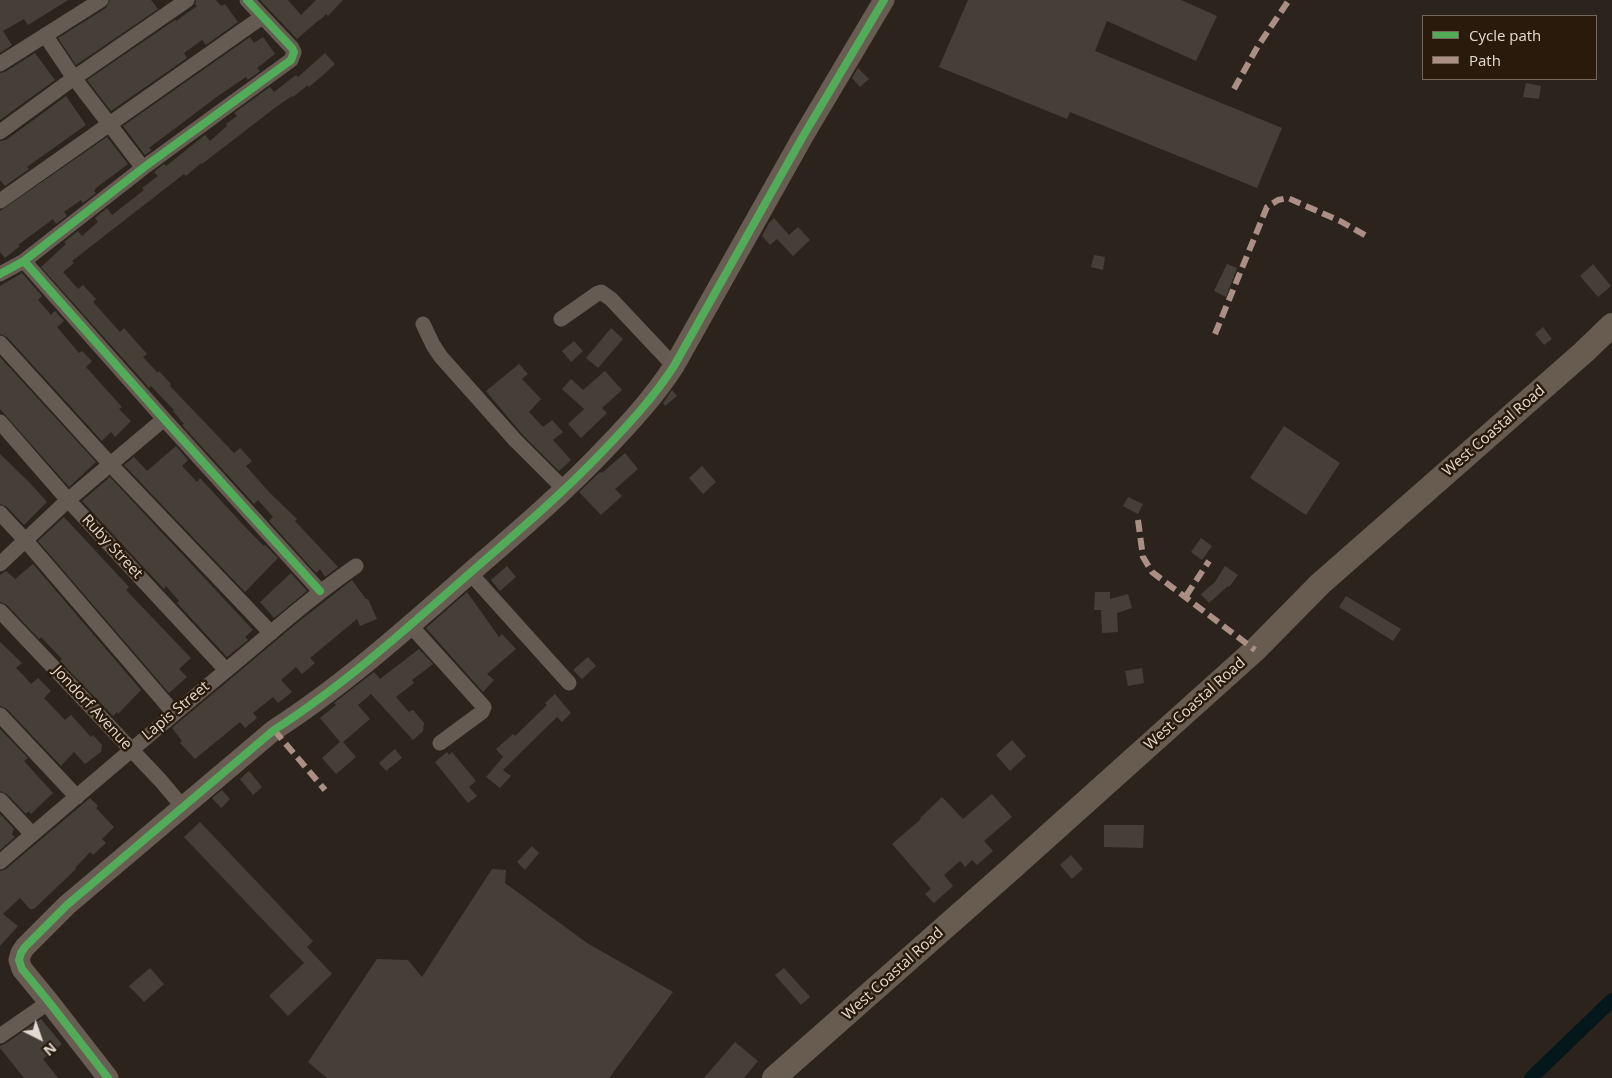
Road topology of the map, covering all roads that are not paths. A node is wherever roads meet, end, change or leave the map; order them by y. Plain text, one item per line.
1 (101, 0) edge
2 (187, 0) edge
3 (247, 0) edge
4 (884, 0) edge
5 (262, 17) junction
6 (45, 34) junction
7 (0, 64) edge
8 (74, 78) junction
9 (110, 124) junction
10 (0, 132) edge
11 (143, 168) junction
12 (0, 201) edge
13 (24, 262) junction
14 (2, 268) edge
15 (561, 319) dead end
16 (423, 324) dead end
17 (1612, 325) edge
18 (0, 342) edge
19 (674, 366) junction
20 (164, 419) junction
21 (0, 422) edge
22 (110, 464) junction
23 (565, 490) junction
24 (68, 500) junction
25 (0, 513) edge
26 (26, 541) junction
27 (0, 564) edge
28 (356, 566) dead end
29 (470, 573) junction
30 (320, 591) junction
31 (0, 611) edge
32 (411, 626) junction
33 (271, 632) junction
34 (226, 670) junction
35 (569, 683) dead end
36 (174, 713) junction
37 (0, 715) edge
38 (440, 743) dead end
39 (130, 749) junction
40 (77, 797) junction
41 (0, 800) edge
42 (182, 806) junction
43 (32, 834) junction
44 (0, 862) edge
45 (49, 1002) junction
46 (0, 1036) edge
47 (108, 1078) edge
48 (776, 1078) edge

1 - 6 street
2 - 8 street
3 - 5 street
4 - 19 street
5 - 9 street
5 - 11 street
6 - 7 street
6 - 8 street
8 - 9 street
8 - 10 street
9 - 11 street
9 - 12 street
11 - 13 street
13 - 14 street
13 - 20 street
15 - 19 street
16 - 23 street
17 - 48 main road, West Coastal Road
18 - 22 street
19 - 23 street
20 - 22 street
20 - 30 street
21 - 24 street, Ruby Street
22 - 24 street
22 - 33 street
23 - 29 street
24 - 26 street
24 - 34 street, Ruby Street
25 - 26 street
26 - 27 street
26 - 36 street
28 - 30 street, Lapis Street
29 - 32 street
29 - 35 street
30 - 33 street, Lapis Street
31 - 39 street, Jondorf Avenue
32 - 38 street
32 - 42 street
33 - 34 street, Lapis Street
34 - 36 street, Lapis Street
36 - 39 street, Lapis Street
37 - 40 street
39 - 40 street, Lapis Street
39 - 42 street, Jondorf Avenue
40 - 43 street, Lapis Street
41 - 43 street
42 - 45 street
43 - 44 street, Lapis Street
45 - 46 street
45 - 47 street

